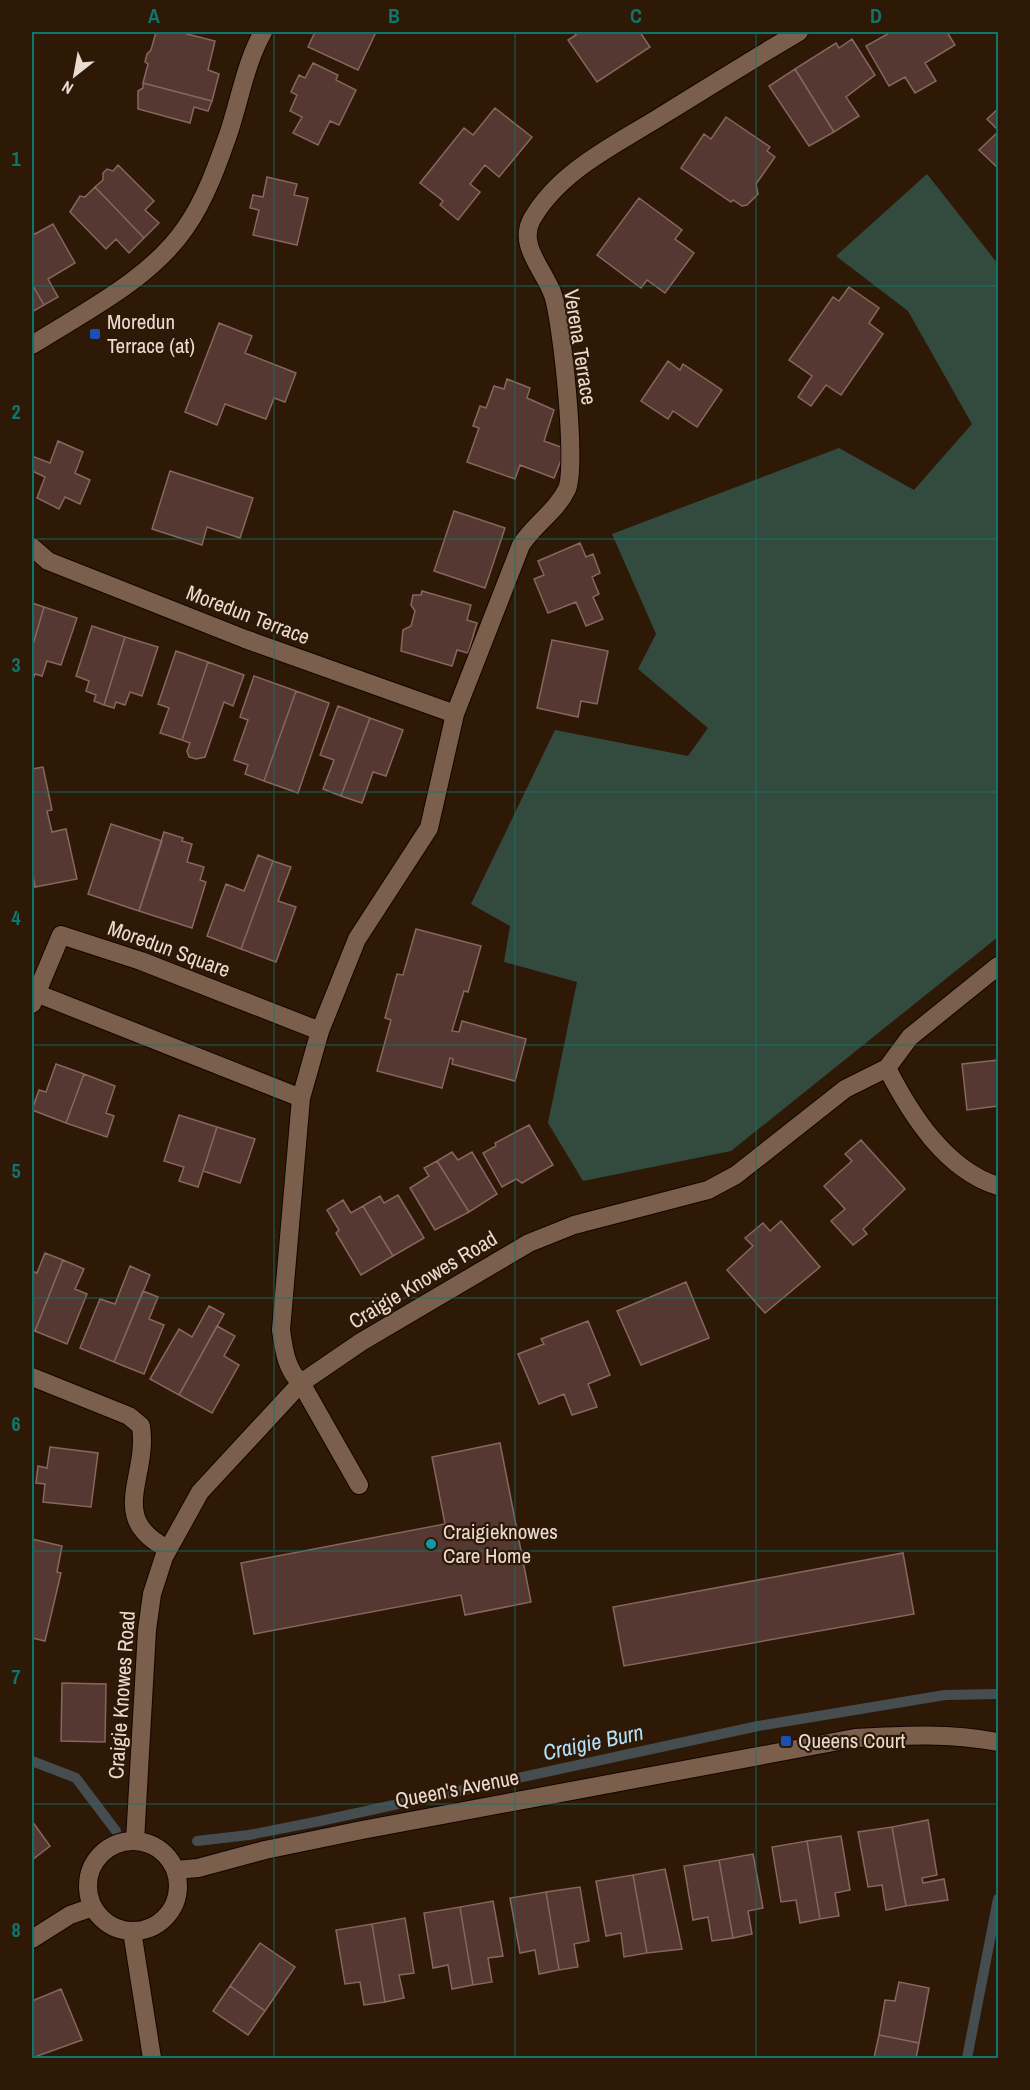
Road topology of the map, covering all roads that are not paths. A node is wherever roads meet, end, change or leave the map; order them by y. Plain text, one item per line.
1 (263, 32) edge
2 (799, 32) edge
3 (32, 345) edge
4 (32, 547) edge
5 (455, 714) junction
6 (999, 966) edge
7 (34, 998) edge
8 (320, 1030) junction
9 (887, 1068) junction
10 (301, 1098) junction
11 (999, 1186) edge
12 (32, 1377) edge
13 (301, 1383) junction
14 (359, 1485) dead end
15 (168, 1549) junction
16 (993, 1740) edge
17 (135, 1841) junction
18 (176, 1870) junction
19 (93, 1907) junction
20 (132, 1931) junction
21 (32, 1939) edge
22 (152, 2058) edge

1 - 3 street
2 - 5 street, Verena Terrace
4 - 5 street, Moredun Terrace
5 - 8 street, Verena Terrace
6 - 9 street, Craigie Knowes Road
7 - 8 street, Moredun Square
7 - 10 street, Moredun Square
8 - 10 street
9 - 11 street
9 - 13 street, Craigie Knowes Road
10 - 13 street
12 - 15 street
13 - 14 street
13 - 15 street, Craigie Knowes Road
15 - 17 street, Craigie Knowes Road
16 - 18 street, Queen's Avenue
17 - 18 street
17 - 19 street
18 - 20 street
19 - 20 street
19 - 21 street
20 - 22 street

